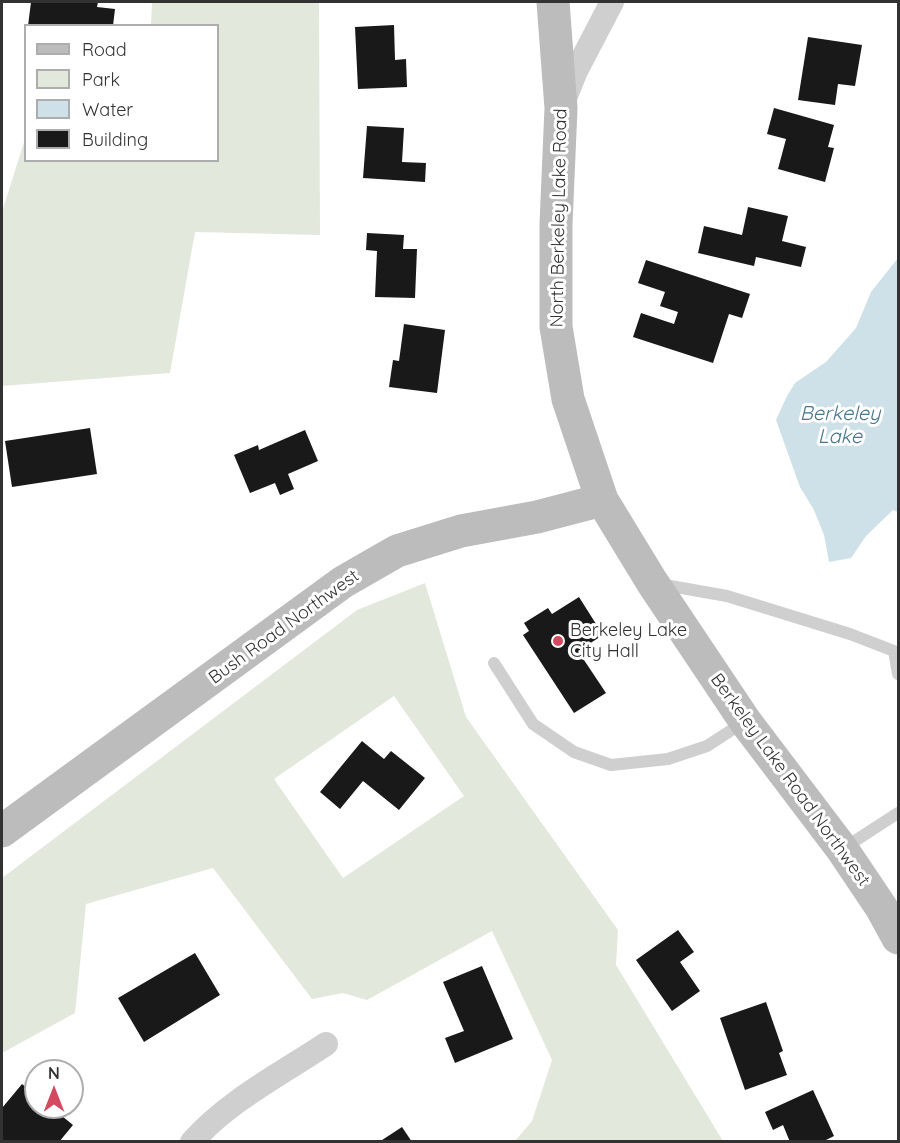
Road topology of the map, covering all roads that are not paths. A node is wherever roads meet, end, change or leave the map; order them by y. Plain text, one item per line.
1 (553, 2) edge
2 (612, 2) edge
3 (561, 108) junction
4 (602, 500) junction
5 (651, 582) junction
6 (494, 663) dead end
7 (898, 674) edge
8 (745, 721) junction
9 (898, 813) edge
10 (2, 831) edge
11 (842, 849) junction
12 (898, 938) edge
13 (326, 1044) dead end
14 (192, 1142) edge

1 - 3 street, North Berkeley Lake Road
2 - 3 street
3 - 4 street, North Berkeley Lake Road
4 - 5 street, Berkeley Lake Road Northwest
4 - 10 street, Bush Road Northwest
5 - 7 lane
5 - 8 street, Berkeley Lake Road Northwest
6 - 8 lane
8 - 11 street, Berkeley Lake Road Northwest
9 - 11 lane
11 - 12 street, Berkeley Lake Road Northwest
13 - 14 street

